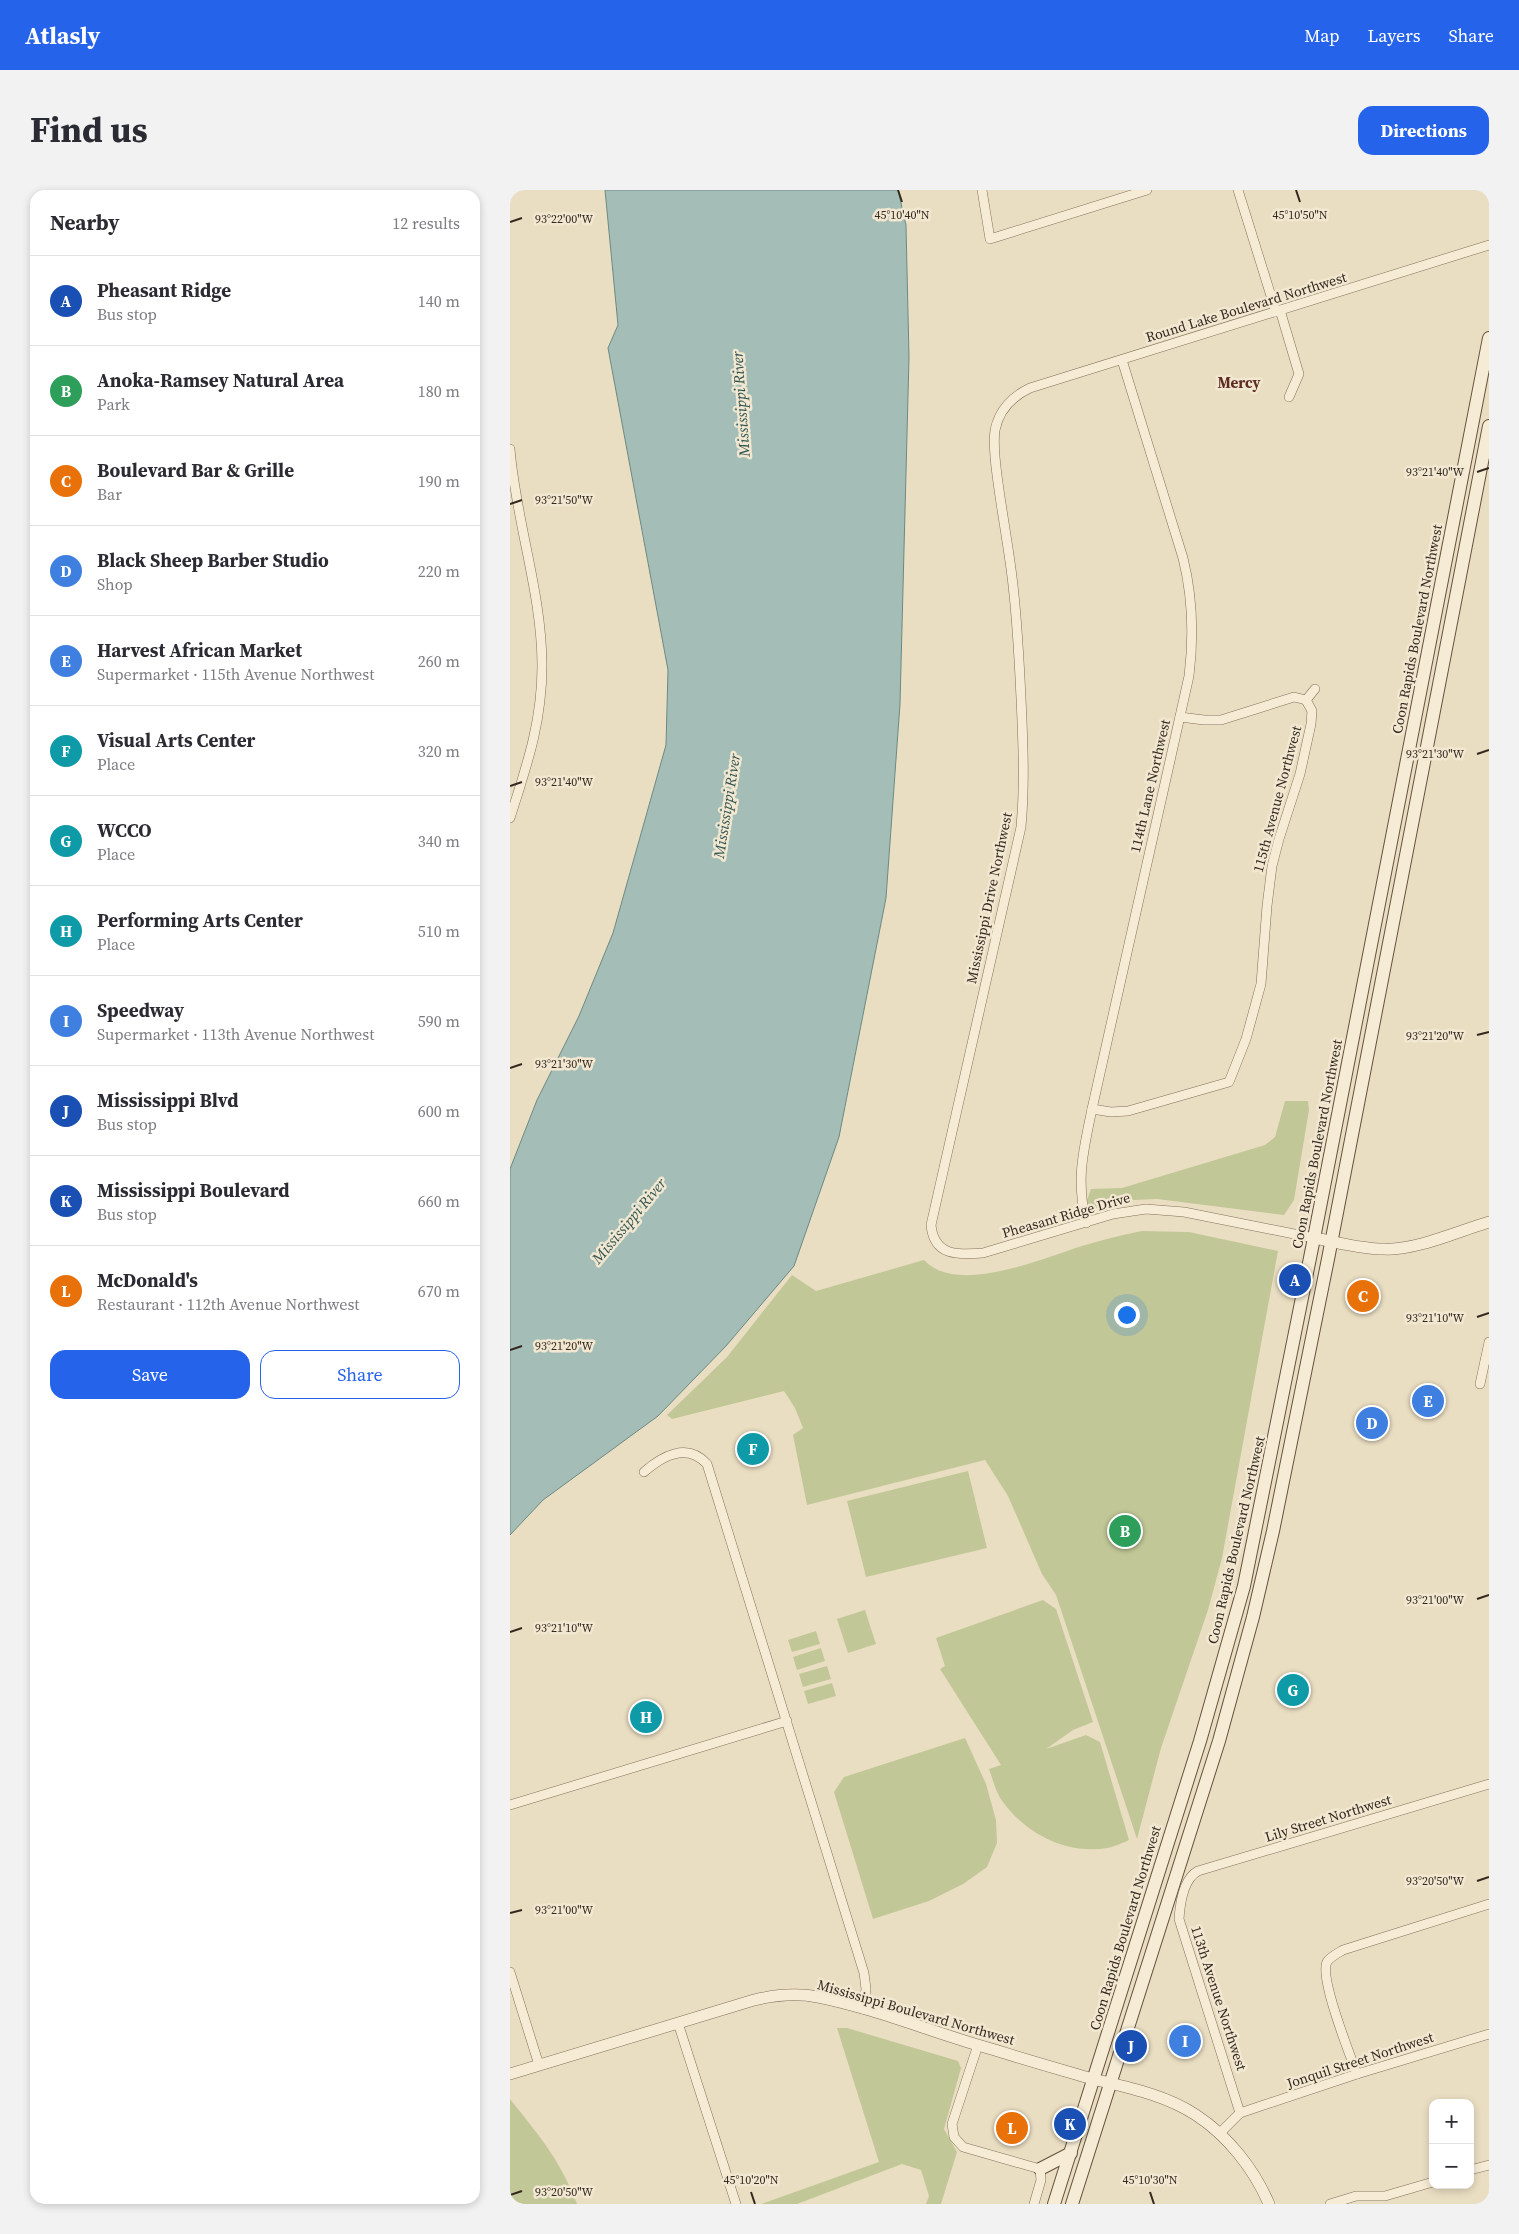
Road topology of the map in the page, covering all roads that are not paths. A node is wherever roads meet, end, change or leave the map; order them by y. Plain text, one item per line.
1 (982, 190) edge
2 (1146, 190) edge
3 (1238, 190) edge
4 (1489, 245) edge
5 (1278, 311) junction
6 (1489, 338) edge
7 (1122, 360) junction
8 (1289, 397) dead end
9 (1013, 399) joint
10 (1489, 426) edge
11 (510, 449) edge
12 (513, 506) edge
13 (1316, 690) dead end
14 (1306, 700) junction
15 (1180, 717) junction
16 (510, 818) edge
17 (1092, 1109) junction
18 (1489, 1222) edge
19 (1086, 1223) junction
20 (931, 1225) joint
21 (1314, 1238) junction
22 (1331, 1241) junction
23 (1489, 1342) edge
24 (1487, 1360) edge
25 (1480, 1384) dead end
26 (644, 1472) dead end
27 (787, 1721) junction
28 (1489, 1784) edge
29 (510, 1805) edge
30 (1185, 1891) joint
31 (1489, 1904) edge
32 (510, 1972) edge
33 (862, 2009) junction
34 (678, 2023) junction
35 (1489, 2034) edge
36 (978, 2045) junction
37 (539, 2065) junction
38 (510, 2074) edge
39 (1356, 2074) junction
40 (1094, 2079) junction
41 (1110, 2083) junction
42 (1240, 2113) junction
43 (1219, 2134) junction
44 (1071, 2154) junction
45 (1489, 2165) edge
46 (1040, 2169) junction
47 (1474, 2169) edge
48 (1429, 2183) edge
49 (736, 2204) edge
50 (1034, 2204) edge
51 (1054, 2204) edge
52 (1072, 2204) edge
53 (1269, 2204) edge
54 (1330, 2204) edge

1 - 2 street
3 - 5 street
4 - 5 street, Round Lake Boulevard Northwest
5 - 7 street, Round Lake Boulevard Northwest
5 - 8 street
6 - 21 main road, Coon Rapids Boulevard Northwest
7 - 9 street, Round Lake Boulevard Northwest
7 - 15 street, 114th Lane Northwest
9 - 20 street, Mississippi Drive Northwest
10 - 22 main road
11 - 12 street
12 - 16 street
13 - 14 street
14 - 15 street
14 - 17 street, 115th Avenue Northwest
15 - 17 street, 114th Lane Northwest
17 - 19 street, 114th Lane Northwest
18 - 22 street, Pheasant Ridge Drive
19 - 20 street, Pheasant Ridge Drive
19 - 21 street, Pheasant Ridge Drive
21 - 22 street, Pheasant Ridge Drive
21 - 40 main road, Coon Rapids Boulevard Northwest
22 - 41 main road
23 - 24 street
24 - 25 street
26 - 27 street
27 - 29 street
27 - 33 street
28 - 30 street, Lily Street Northwest
30 - 42 street, 113th Avenue Northwest
31 - 39 street
32 - 37 street
33 - 34 street, Mississippi Boulevard Northwest
33 - 36 street, Mississippi Boulevard Northwest
34 - 37 street, Mississippi Boulevard Northwest
34 - 49 street
35 - 39 street, Jonquil Street Northwest
36 - 40 street, Mississippi Boulevard Northwest
36 - 46 street
37 - 38 street, Mississippi Boulevard Northwest
39 - 42 street, Jonquil Street Northwest
40 - 41 street, Mississippi Boulevard Northwest
40 - 44 main road, Coon Rapids Boulevard Northwest
41 - 43 street, Mississippi Boulevard Northwest
41 - 52 main road
42 - 43 street
43 - 53 street, Mississippi Boulevard Northwest
44 - 46 main road
44 - 51 main road, Coon Rapids Boulevard Northwest
45 - 47 street
46 - 50 street
48 - 54 street

